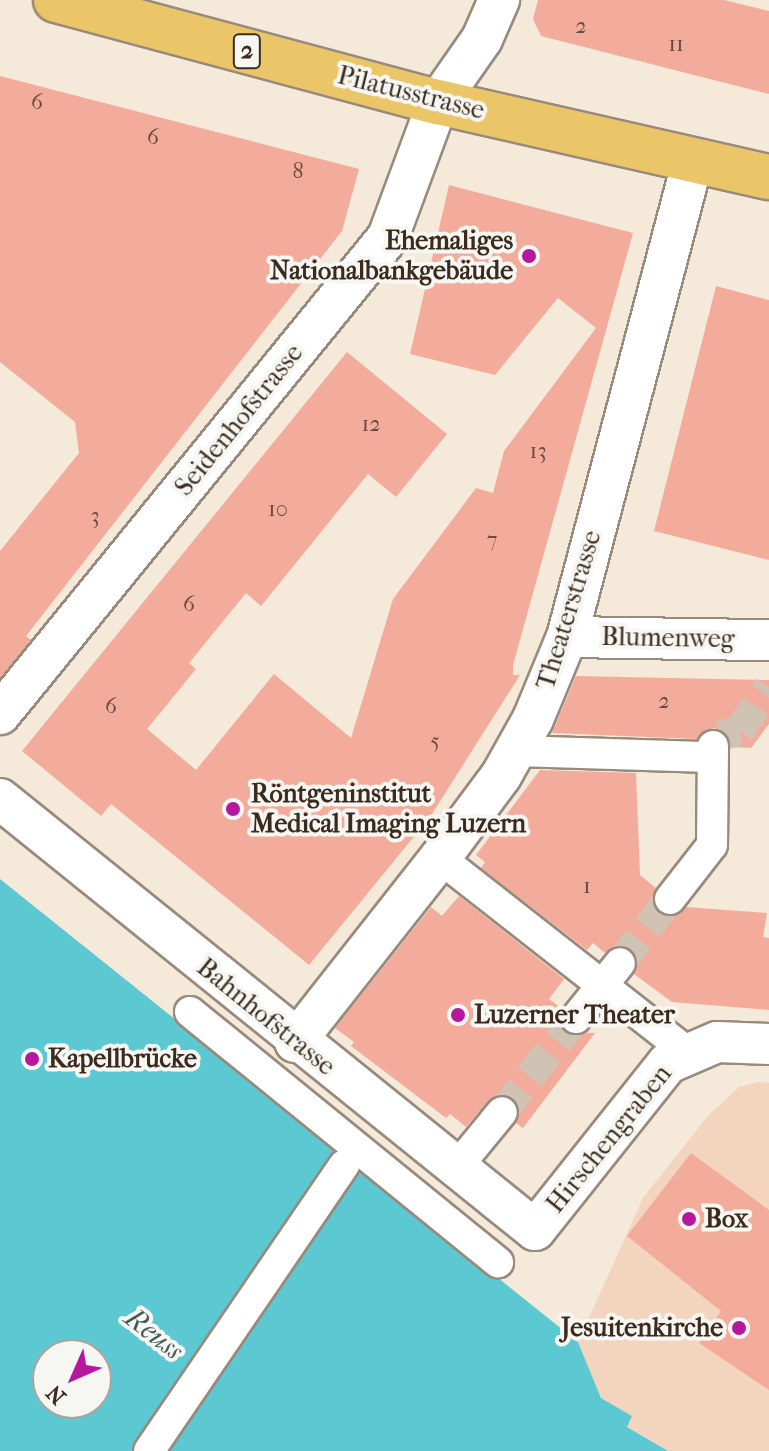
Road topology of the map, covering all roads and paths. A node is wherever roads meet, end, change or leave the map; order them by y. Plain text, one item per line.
1 (56, 0) edge
2 (499, 0) edge
3 (438, 102) junction
4 (693, 159) junction
5 (769, 177) edge
6 (567, 637) junction
7 (769, 640) edge
8 (0, 714) edge
9 (515, 751) junction
10 (0, 799) edge
11 (450, 866) dead end
12 (670, 899) tunnel mouth
13 (611, 974) junction
14 (190, 1012) dead end
15 (576, 1018) tunnel mouth
16 (295, 1042) junction
17 (769, 1044) edge
18 (702, 1047) junction
19 (502, 1112) tunnel mouth
20 (344, 1165) dead end
21 (456, 1168) junction
22 (535, 1230) joint
23 (498, 1262) dead end
24 (149, 1451) edge

1 - 3 main road, Pilatusstrasse / 2
2 - 3 street, Seidenhofstrasse
3 - 4 main road, Pilatusstrasse / 2
3 - 8 street, Seidenhofstrasse
4 - 5 main road, Pilatusstrasse / 2
4 - 6 street, Theaterstrasse
6 - 7 street, Blumenweg
6 - 9 street, Theaterstrasse
9 - 12 street
9 - 16 street, Theaterstrasse
10 - 16 street, Bahnhofstrasse
11 - 13 street, Hirschengraben
13 - 15 street
13 - 18 street, Hirschengraben
14 - 23 street
16 - 21 street, Bahnhofstrasse
17 - 18 street
18 - 22 street, Hirschengraben
19 - 21 street
20 - 24 street
21 - 22 street, Bahnhofstrasse

